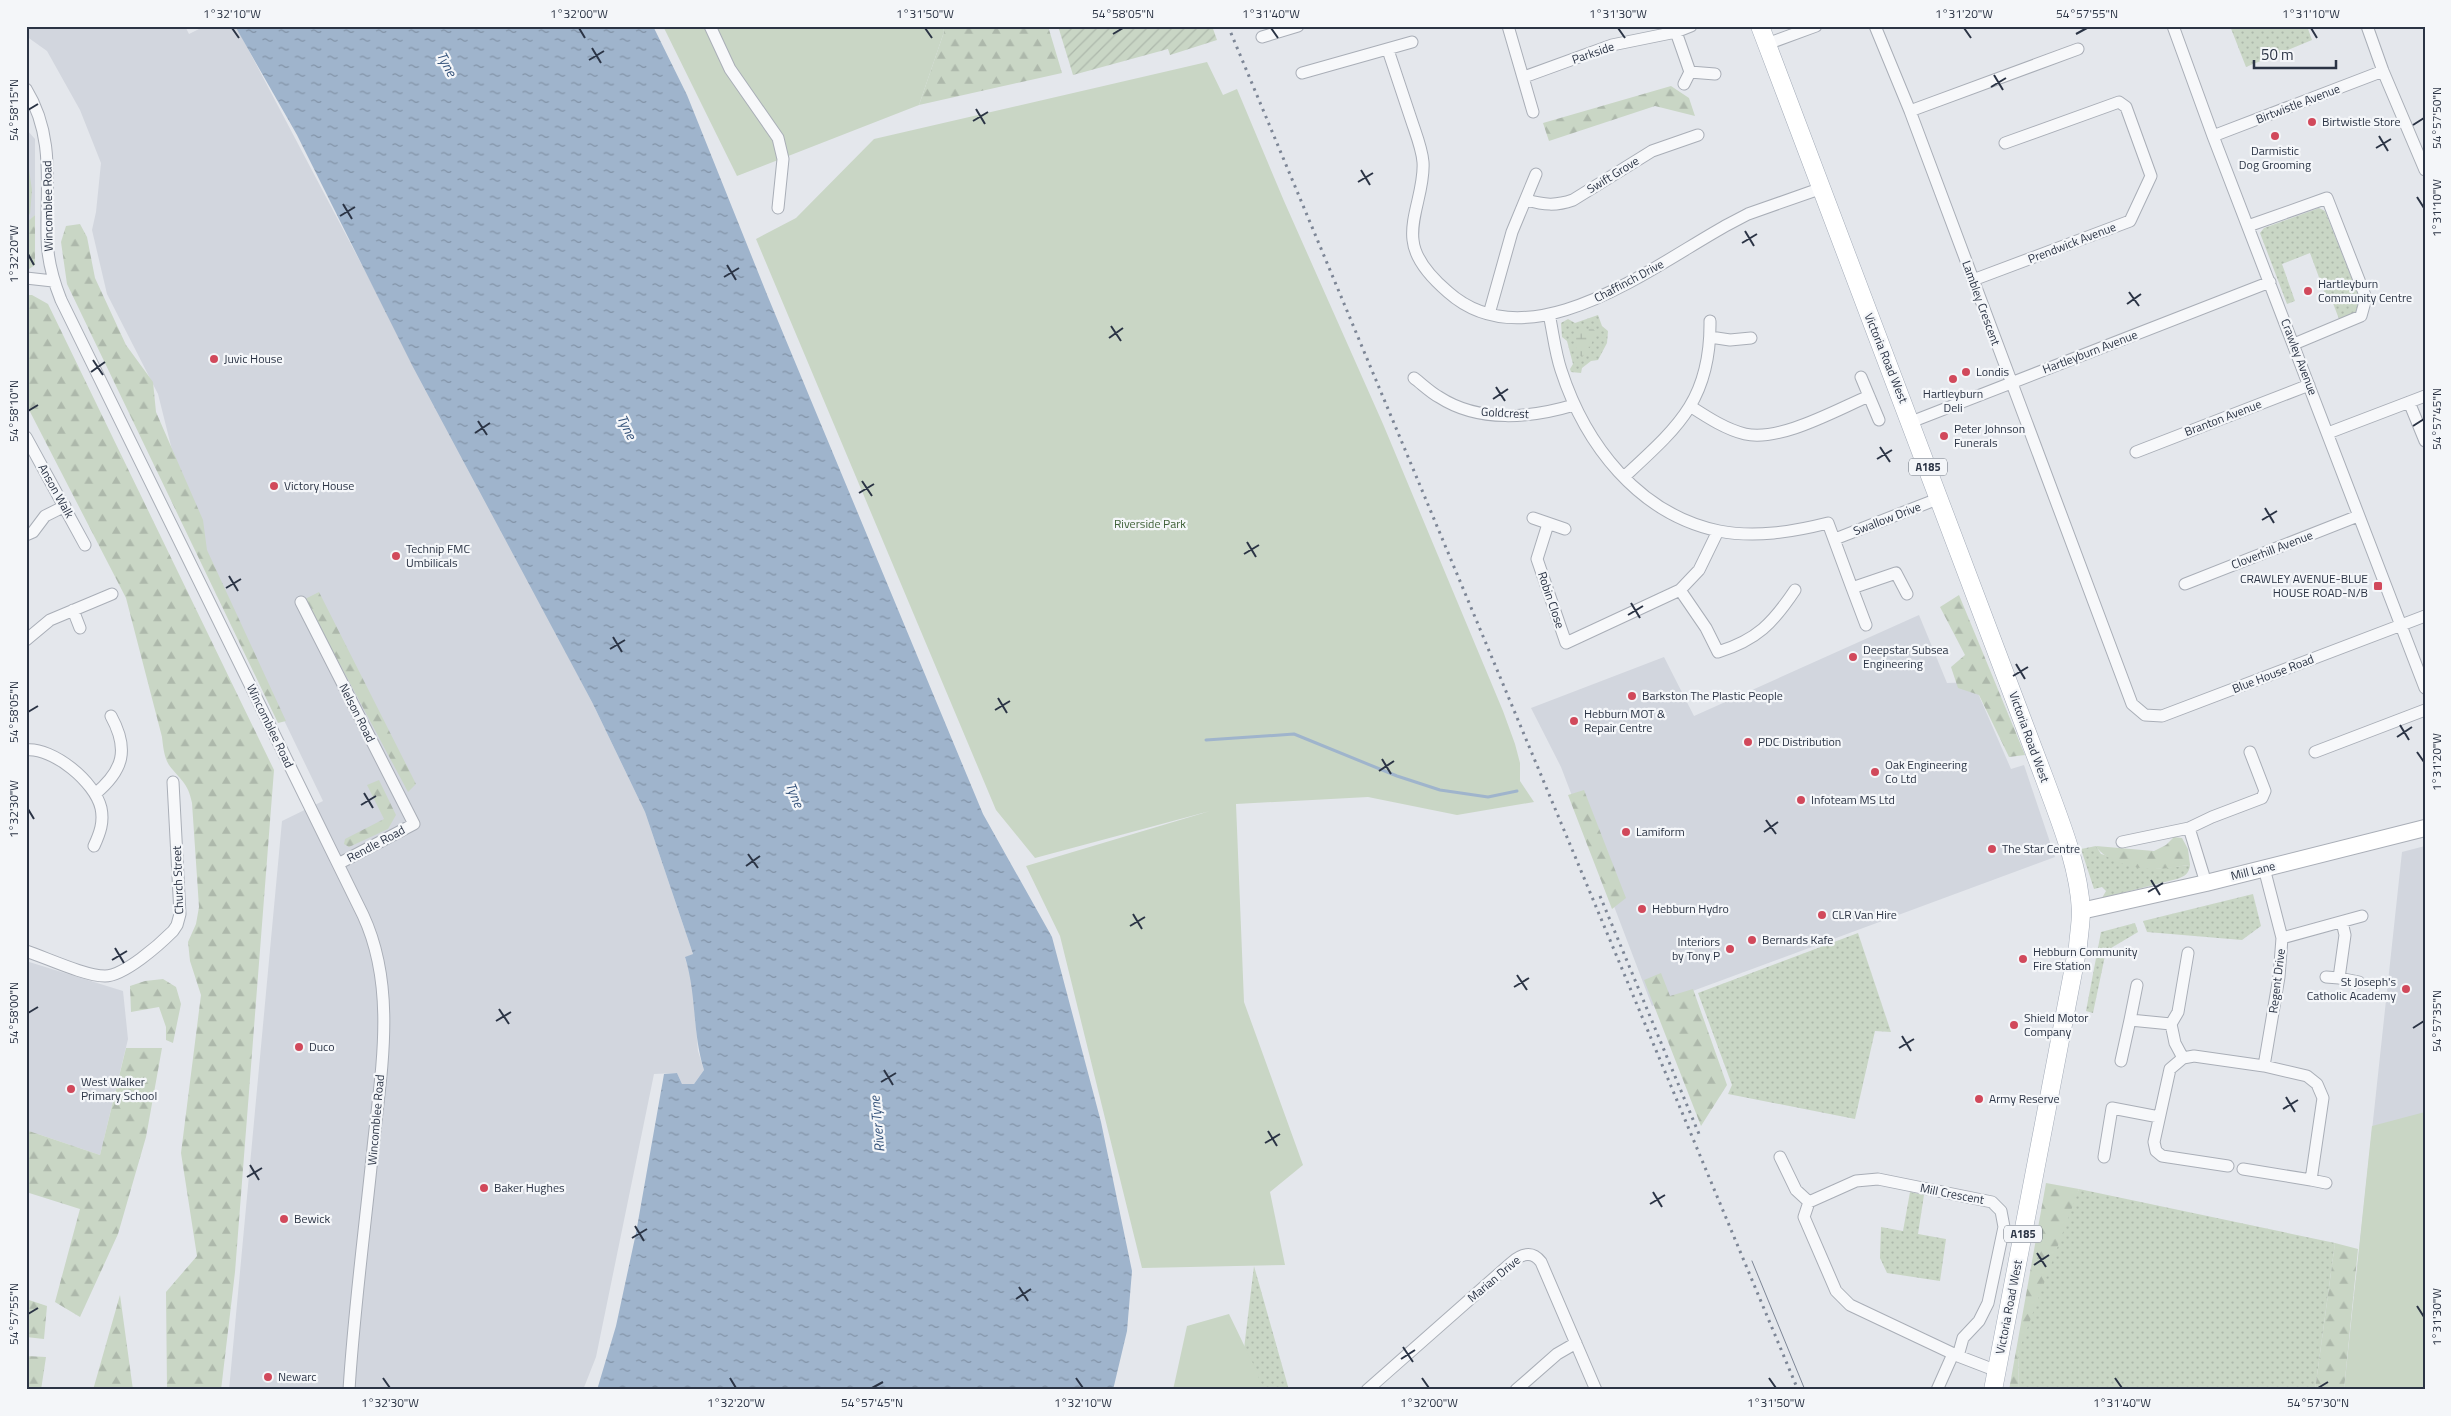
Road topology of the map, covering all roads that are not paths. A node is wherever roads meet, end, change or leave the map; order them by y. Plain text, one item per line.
1 (710, 26) edge
2 (1298, 26) edge
3 (1508, 26) edge
4 (1691, 26) edge
5 (1760, 26) edge
6 (1816, 26) edge
7 (1875, 26) edge
8 (2173, 26) edge
9 (2367, 26) edge
10 (1676, 32) junction
11 (1262, 37) dead end
12 (1412, 42) dead end
13 (1767, 44) junction
14 (2078, 49) dead end
15 (1388, 50) junction
16 (2383, 71) junction
17 (1690, 72) junction
18 (1302, 73) dead end
19 (1715, 74) dead end
20 (1524, 77) junction
21 (1684, 84) dead end
22 (26, 89) edge
23 (1910, 110) junction
24 (1533, 112) dead end
25 (1698, 135) dead end
26 (2213, 136) junction
27 (2004, 143) dead end
28 (2425, 170) edge
29 (1536, 174) dead end
30 (1822, 188) junction
31 (1527, 200) junction
32 (778, 208) dead end
33 (2248, 226) junction
34 (26, 278) edge
35 (1973, 280) junction
36 (53, 281) junction
37 (2270, 282) junction
38 (1489, 314) junction
39 (1549, 314) junction
40 (1710, 320) dead end
41 (1710, 338) junction
42 (1751, 338) dead end
43 (2294, 344) junction
44 (1861, 377) dead end
45 (1414, 378) dead end
46 (2011, 383) junction
47 (2309, 385) junction
48 (1868, 396) junction
49 (2425, 396) edge
50 (2409, 402) junction
51 (1574, 405) junction
52 (1690, 406) junction
53 (1879, 420) dead end
54 (1911, 422) junction
55 (2328, 433) junction
56 (26, 436) edge
57 (2425, 441) edge
58 (2136, 452) dead end
59 (1624, 477) junction
60 (1940, 498) junction
61 (65, 506) junction
62 (2358, 516) junction
63 (1533, 518) dead end
64 (1548, 524) junction
65 (1565, 529) dead end
66 (1718, 531) junction
67 (26, 535) edge
68 (1835, 540) junction
69 (85, 545) dead end
70 (2185, 584) dead end
71 (1852, 588) junction
72 (1680, 590) junction
73 (1795, 590) dead end
74 (112, 594) dead end
75 (1907, 594) dead end
76 (301, 602) dead end
77 (73, 610) junction
78 (2425, 616) edge
79 (1866, 625) dead end
80 (2401, 625) junction
81 (80, 628) dead end
82 (26, 640) edge
83 (2425, 688) edge
84 (2425, 710) edge
85 (2144, 715) joint
86 (111, 716) dead end
87 (26, 750) edge
88 (2250, 752) dead end
89 (2314, 752) dead end
90 (173, 782) dead end
91 (96, 794) junction
92 (414, 824) joint
93 (2189, 828) junction
94 (2425, 828) edge
95 (2122, 842) dead end
96 (94, 846) dead end
97 (338, 864) junction
98 (2264, 868) junction
99 (2206, 883) junction
100 (2081, 911) junction
101 (2362, 916) dead end
102 (2342, 922) junction
103 (2282, 938) junction
104 (26, 951) edge
105 (2188, 953) dead end
106 (2326, 977) dead end
107 (2339, 978) junction
108 (2359, 982) dead end
109 (2136, 985) dead end
110 (2130, 1020) junction
111 (2171, 1024) junction
112 (2183, 1058) junction
113 (2121, 1061) dead end
114 (2264, 1066) junction
115 (2159, 1117) junction
116 (2104, 1156) dead end
117 (1780, 1157) dead end
118 (2228, 1166) dead end
119 (2243, 1169) dead end
120 (2311, 1180) junction
121 (2326, 1183) dead end
122 (1809, 1202) junction
123 (1576, 1343) junction
124 (1955, 1355) junction
125 (1997, 1371) junction
126 (349, 1390) edge
127 (1367, 1390) edge
128 (1516, 1390) edge
129 (1596, 1390) edge
130 (1937, 1390) edge
131 (1993, 1390) edge

1 - 32 street
2 - 11 street
3 - 20 street
4 - 10 street, Parkside
5 - 13 main road, Victoria Road West / A185
6 - 13 street
7 - 23 street, Lambley Crescent
8 - 26 street, Crawley Avenue
9 - 16 street
10 - 17 street
10 - 20 street, Parkside
12 - 15 street
13 - 30 main road, Victoria Road West / A185
14 - 23 street
15 - 18 street
15 - 38 street, Chaffinch Drive
16 - 26 street, Birtwistle Avenue
16 - 28 street
17 - 19 street
17 - 21 street
20 - 24 street
22 - 36 street, Wincomblee Road
23 - 35 street, Lambley Crescent
25 - 31 street, Swift Grove
26 - 33 street, Crawley Avenue
27 - 35 street, Prendwick Avenue
29 - 31 street
30 - 39 street, Chaffinch Drive
30 - 54 main road, Victoria Road West / A185
31 - 38 street
33 - 37 street, Crawley Avenue
33 - 43 street
34 - 36 street
35 - 46 street, Lambley Crescent
36 - 97 street, Wincomblee Road
37 - 43 street, Crawley Avenue
37 - 46 street, Hartleyburn Avenue
38 - 39 street, Chaffinch Drive
39 - 51 street
40 - 41 street
41 - 42 street
41 - 52 street
43 - 47 street, Crawley Avenue
44 - 48 street
45 - 51 street, Goldcrest
46 - 54 street, Hartleyburn Avenue
46 - 85 street, Lambley Crescent
47 - 55 street, Crawley Avenue
47 - 58 street, Branton Avenue
48 - 52 street
48 - 53 street
49 - 50 street
50 - 55 street
50 - 57 street
51 - 59 street
52 - 59 street
54 - 60 main road, Victoria Road West / A185
55 - 62 street, Crawley Avenue
56 - 61 street, Anson Walk
59 - 66 street
60 - 68 street, Swallow Drive
60 - 100 main road, Victoria Road West / A185
61 - 67 street
61 - 69 street, Anson Walk
62 - 70 street, Cloverhill Avenue
62 - 80 street, Crawley Avenue
63 - 64 street
64 - 65 street
64 - 72 street, Robin Close
66 - 68 street
66 - 72 street, Robin Close
68 - 71 street
71 - 75 street
71 - 79 street
72 - 73 street
74 - 77 street
76 - 92 street, Nelson Road
77 - 81 street
77 - 82 street
78 - 80 street, Blue House Road
80 - 83 street, Crawley Avenue
80 - 85 street, Blue House Road
84 - 89 street
86 - 91 street
87 - 91 street
88 - 93 street
90 - 104 street, Church Street
91 - 96 street
92 - 97 street, Rendle Road
93 - 95 street
93 - 99 street
94 - 98 main road, Mill Lane
97 - 126 street, Wincomblee Road
98 - 99 main road, Mill Lane
98 - 103 street, Regent Drive
99 - 100 main road, Mill Lane
100 - 125 main road, Victoria Road West / A185
101 - 102 street
102 - 103 street
102 - 107 street
103 - 114 street, Regent Drive
105 - 111 street
106 - 107 street
107 - 108 street
109 - 110 street
110 - 111 street
110 - 113 street
111 - 112 street
112 - 114 street
112 - 115 street
114 - 120 street
115 - 116 street
115 - 118 street
117 - 122 street
119 - 120 street
120 - 121 street
122 - 124 street
122 - 124 street, Mill Crescent
123 - 127 street, Marian Drive
123 - 128 street
123 - 129 street, Marian Drive
124 - 125 street
124 - 130 street, Mill Crescent
125 - 131 main road, Victoria Road West / A185

